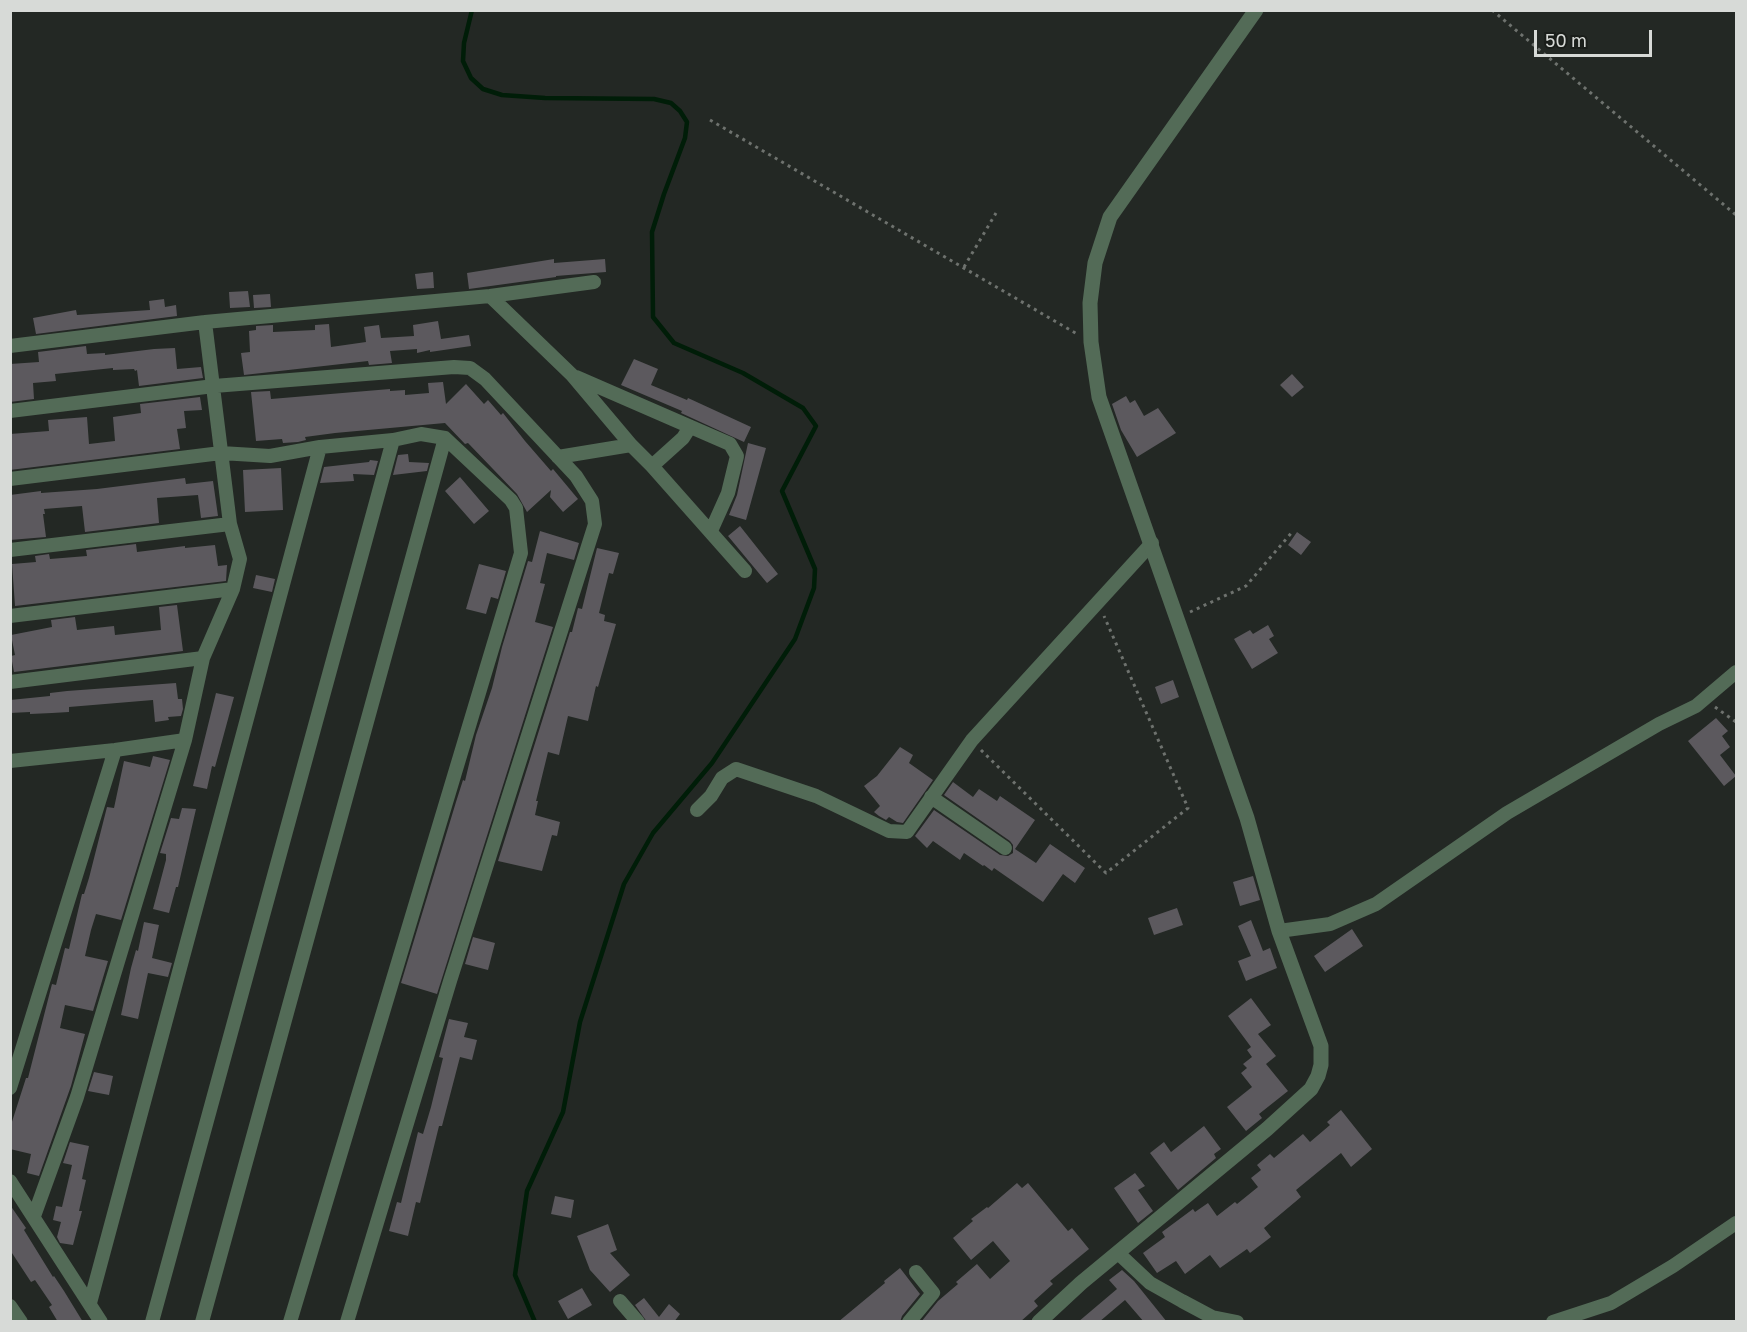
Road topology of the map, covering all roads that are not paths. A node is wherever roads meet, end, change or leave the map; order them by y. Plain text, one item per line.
1 (1256, 10) edge
2 (594, 282) dead end
3 (490, 296) junction
4 (205, 322) junction
5 (10, 346) edge
6 (572, 375) junction
7 (214, 387) junction
8 (10, 411) edge
9 (690, 427) junction
10 (445, 438) junction
11 (393, 440) junction
12 (632, 445) junction
13 (320, 447) junction
14 (221, 453) junction
15 (558, 457) junction
16 (652, 466) junction
17 (10, 479) edge
18 (230, 524) junction
19 (711, 531) junction
20 (1152, 543) junction
21 (10, 550) edge
22 (745, 571) dead end
23 (233, 588) junction
24 (10, 616) edge
25 (203, 658) junction
26 (1737, 672) edge
27 (10, 682) edge
28 (185, 740) junction
29 (115, 750) junction
30 (10, 761) edge
31 (931, 797) junction
32 (697, 810) dead end
33 (1005, 848) dead end
34 (1279, 931) junction
35 (10, 1088) edge
36 (10, 1181) edge
37 (34, 1216) junction
38 (1737, 1223) edge
39 (1118, 1253) junction
40 (916, 1272) dead end
41 (620, 1300) dead end
42 (90, 1303) junction
43 (10, 1306) edge
44 (21, 1322) edge
45 (101, 1322) edge
46 (152, 1322) edge
47 (202, 1322) edge
48 (290, 1322) edge
49 (347, 1322) edge
50 (638, 1322) edge
51 (909, 1322) edge
52 (1039, 1322) edge
53 (1237, 1322) edge
54 (1553, 1322) edge

1 - 20 street
2 - 3 street
3 - 4 street
3 - 6 street
4 - 5 street
4 - 7 street
6 - 9 street
6 - 12 street
7 - 8 street
7 - 14 street
7 - 15 street
9 - 16 street
9 - 19 street
10 - 11 street
10 - 47 street
10 - 48 street
11 - 13 street
11 - 46 street
12 - 15 street
12 - 16 street
13 - 14 street
13 - 42 street
14 - 17 street
14 - 18 street
15 - 49 street
16 - 19 street
18 - 21 street
18 - 23 street
19 - 22 street
20 - 31 street
20 - 34 street
23 - 24 street
23 - 25 street
25 - 27 street
25 - 28 street
26 - 34 street
28 - 29 street
28 - 37 street
29 - 30 street
29 - 35 street
31 - 32 street
31 - 33 street
34 - 39 street
36 - 37 street
37 - 42 street
38 - 54 street
39 - 52 street
39 - 53 street
40 - 51 street
41 - 50 street
42 - 45 street
43 - 44 street

